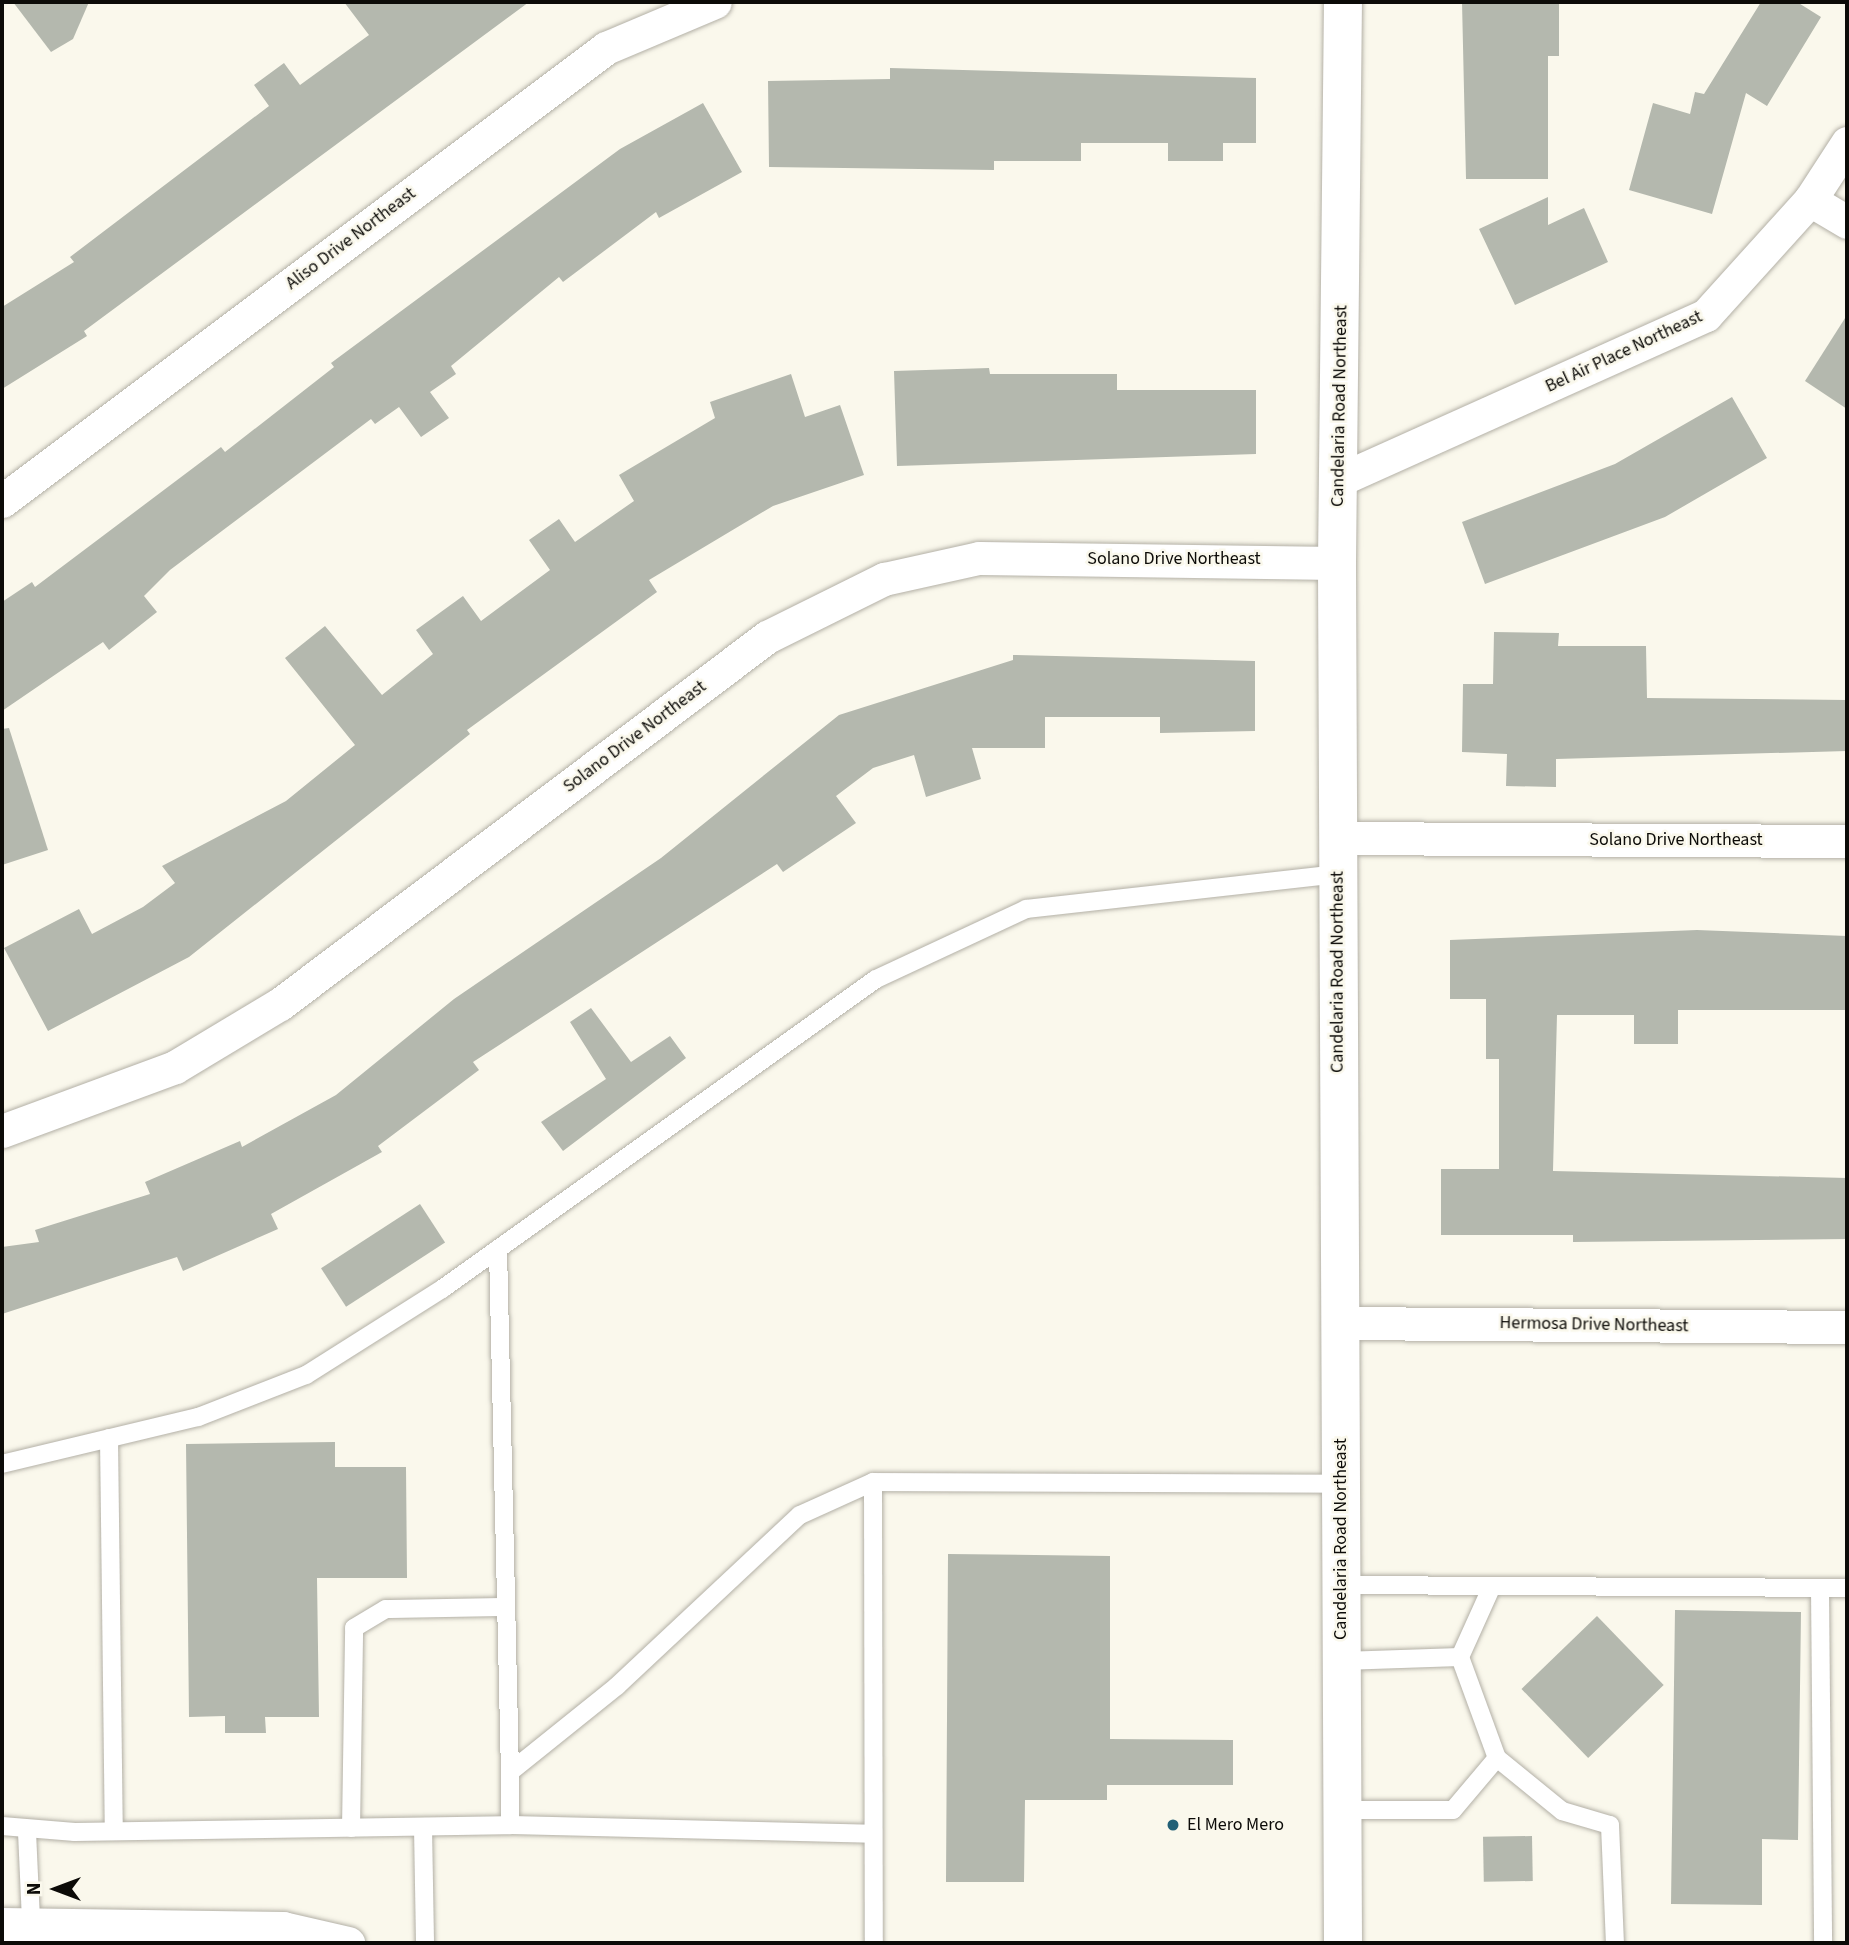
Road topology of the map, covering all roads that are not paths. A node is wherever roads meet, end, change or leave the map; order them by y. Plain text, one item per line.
1 (715, 2) edge
2 (1343, 2) edge
3 (1847, 143) edge
4 (1810, 200) junction
5 (1847, 222) edge
6 (1339, 480) junction
7 (2, 501) edge
8 (1337, 563) junction
9 (1847, 841) edge
10 (1338, 856) junction
11 (2, 1131) edge
12 (498, 1249) junction
13 (1340, 1323) junction
14 (1847, 1327) edge
15 (109, 1438) junction
16 (2, 1464) edge
17 (873, 1482) junction
18 (1341, 1483) junction
19 (1342, 1585) junction
20 (1492, 1586) junction
21 (1820, 1588) junction
22 (1847, 1588) edge
23 (506, 1607) junction
24 (1460, 1657) junction
25 (1342, 1661) junction
26 (1497, 1758) junction
27 (510, 1772) junction
28 (1342, 1810) junction
29 (510, 1825) junction
30 (2, 1826) edge
31 (423, 1827) junction
32 (351, 1828) junction
33 (114, 1831) junction
34 (27, 1832) junction
35 (873, 1834) junction
36 (22, 1931) edge
37 (348, 1943) edge
38 (425, 1943) edge
39 (874, 1943) edge
40 (1343, 1943) edge
41 (1615, 1943) edge
42 (1823, 1943) edge

1 - 7 street, Aliso Drive Northeast
2 - 6 main road, Candelaria Road Northeast
3 - 4 street, Bel Air Place Northeast
4 - 5 street
4 - 6 street, Bel Air Place Northeast
6 - 8 main road, Candelaria Road Northeast
8 - 10 main road, Candelaria Road Northeast
8 - 11 street, Solano Drive Northeast
9 - 10 street, Solano Drive Northeast
10 - 12 lane
10 - 13 main road, Candelaria Road Northeast
12 - 15 lane
12 - 23 lane
13 - 14 street, Hermosa Drive Northeast
13 - 18 main road, Candelaria Road Northeast
15 - 16 lane
15 - 33 lane
17 - 18 lane
17 - 27 lane
17 - 35 lane
18 - 19 main road, Candelaria Road Northeast
19 - 20 lane
19 - 25 main road, Candelaria Road Northeast
20 - 21 lane
20 - 24 lane
21 - 22 lane
21 - 42 lane
23 - 27 lane
23 - 32 lane
24 - 25 lane
24 - 26 lane
25 - 28 main road, Candelaria Road Northeast
26 - 28 lane
26 - 41 lane
27 - 29 lane
28 - 40 main road, Candelaria Road Northeast
29 - 31 lane
29 - 35 lane
30 - 34 lane
31 - 32 lane
31 - 38 lane
32 - 33 lane
33 - 34 lane
34 - 36 lane
35 - 39 lane
36 - 37 street

